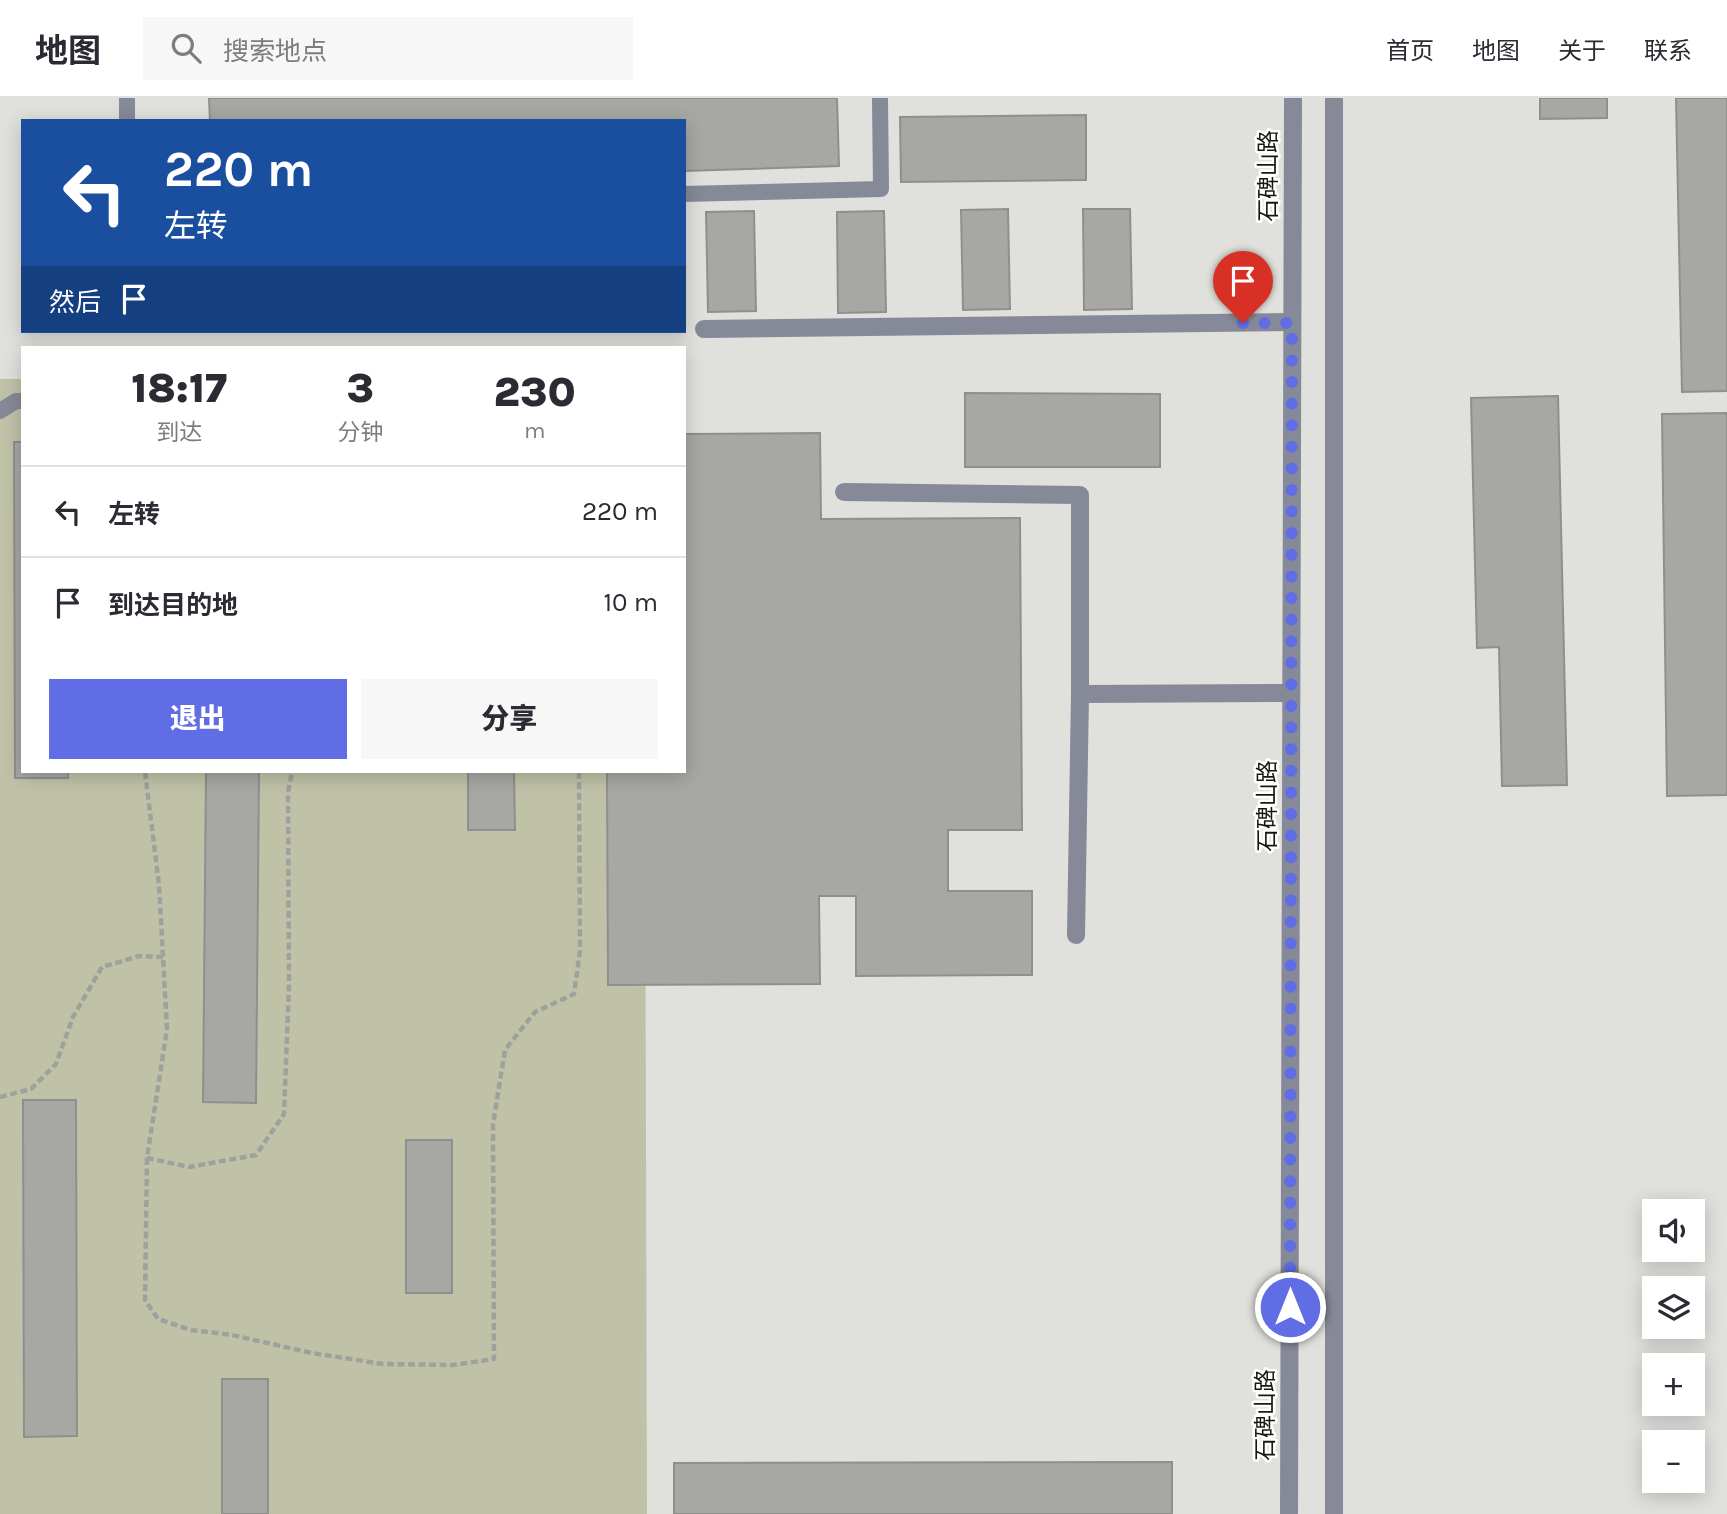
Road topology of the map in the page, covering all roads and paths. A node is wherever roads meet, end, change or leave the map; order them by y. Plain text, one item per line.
1 (127, 98) edge
2 (880, 98) edge
3 (1293, 98) edge
4 (1334, 98) edge
5 (127, 119) edge
6 (686, 194) edge
7 (1292, 323) junction
8 (704, 329) dead end
9 (21, 401) edge
10 (0, 411) edge
11 (845, 492) dead end
12 (1291, 693) junction
13 (1080, 694) junction
14 (145, 773) edge
15 (292, 773) edge
16 (579, 773) edge
17 (1076, 935) dead end
18 (163, 957) junction
19 (0, 1097) edge
20 (147, 1158) junction
21 (1289, 1514) edge
22 (1334, 1514) edge

1 - 5 lane
2 - 6 lane
3 - 7 street, 石碑山路
4 - 22 street
7 - 8 street
7 - 12 street, 石碑山路
9 - 10 lane
11 - 13 street
12 - 13 street
12 - 21 street, 石碑山路
13 - 17 street
14 - 18 path
15 - 20 path
16 - 20 path
18 - 19 path
18 - 20 path

